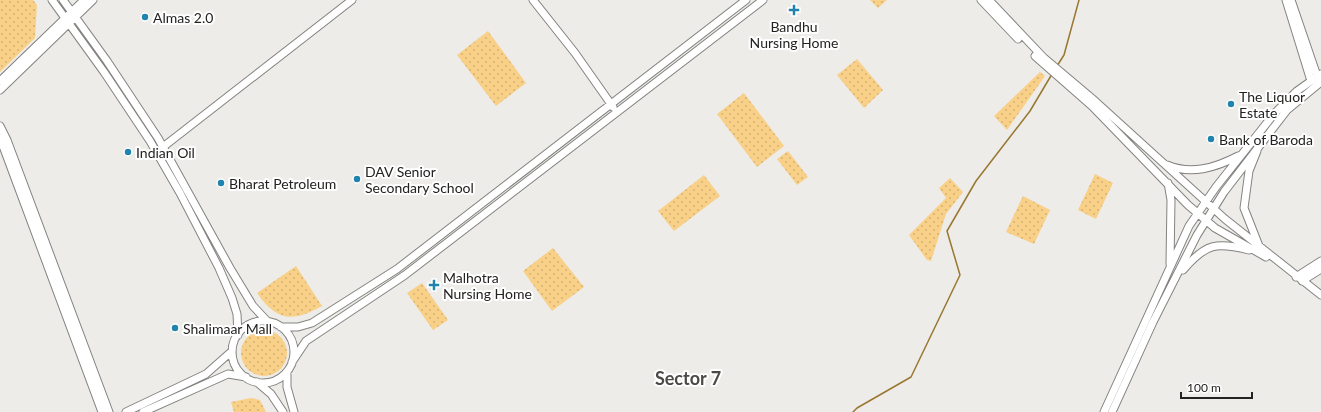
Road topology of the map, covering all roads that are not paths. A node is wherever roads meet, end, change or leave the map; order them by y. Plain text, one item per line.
1 (52, 0) edge
2 (63, 0) edge
3 (84, 0) edge
4 (93, 0) edge
5 (352, 0) edge
6 (533, 0) edge
7 (746, 0) edge
8 (763, 0) edge
9 (981, 0) edge
10 (988, 0) edge
11 (1286, 0) edge
12 (1291, 0) edge
13 (74, 14) junction
14 (67, 20) junction
15 (1050, 67) junction
16 (13, 73) junction
17 (1062, 77) junction
18 (1318, 78) edge
19 (0, 81) edge
20 (0, 90) edge
21 (611, 104) junction
22 (616, 112) junction
23 (0, 126) edge
24 (0, 138) edge
25 (1261, 142) junction
26 (163, 147) junction
27 (1242, 154) junction
28 (1161, 162) junction
29 (1168, 183) junction
30 (1206, 202) junction
31 (1213, 209) junction
32 (1198, 213) junction
33 (1206, 220) junction
34 (1258, 250) junction
35 (1321, 261) edge
36 (1170, 268) junction
37 (1321, 269) edge
38 (1175, 278) junction
39 (1299, 279) junction
40 (1321, 295) edge
41 (267, 321) junction
42 (281, 327) junction
43 (238, 335) junction
44 (232, 351) junction
45 (292, 362) junction
46 (286, 372) junction
47 (246, 377) junction
48 (257, 382) junction
49 (102, 412) edge
50 (109, 412) edge
51 (126, 412) edge
52 (143, 412) edge
53 (283, 412) edge
54 (294, 412) edge
55 (1104, 412) edge
56 (1112, 412) edge

1 - 14 street
2 - 13 street
3 - 13 street
4 - 13 street
5 - 26 street
6 - 21 street
7 - 21 street
8 - 22 street
9 - 15 street
10 - 15 street
11 - 18 street
12 - 18 street
13 - 14 street
13 - 26 street
14 - 16 street
14 - 43 street
15 - 17 street
16 - 19 street
16 - 20 street
17 - 28 street
17 - 29 street
18 - 25 street
18 - 27 street
21 - 22 street
21 - 42 street
22 - 45 street
23 - 50 street
24 - 49 street
25 - 31 street
25 - 34 street
26 - 41 street
27 - 28 street
27 - 30 street
28 - 30 street
29 - 32 street
29 - 36 street
30 - 31 street
30 - 32 street
31 - 33 street
31 - 34 street
32 - 33 street
32 - 36 street
33 - 34 street
33 - 38 street
34 - 38 street
34 - 39 street
35 - 39 street
36 - 55 street
37 - 39 street
38 - 56 street
39 - 40 street
41 - 42 street
41 - 43 street
42 - 45 street
43 - 44 street
44 - 47 street
44 - 51 street
45 - 46 street
46 - 48 street
46 - 54 street
47 - 48 street
47 - 52 street
48 - 53 street

